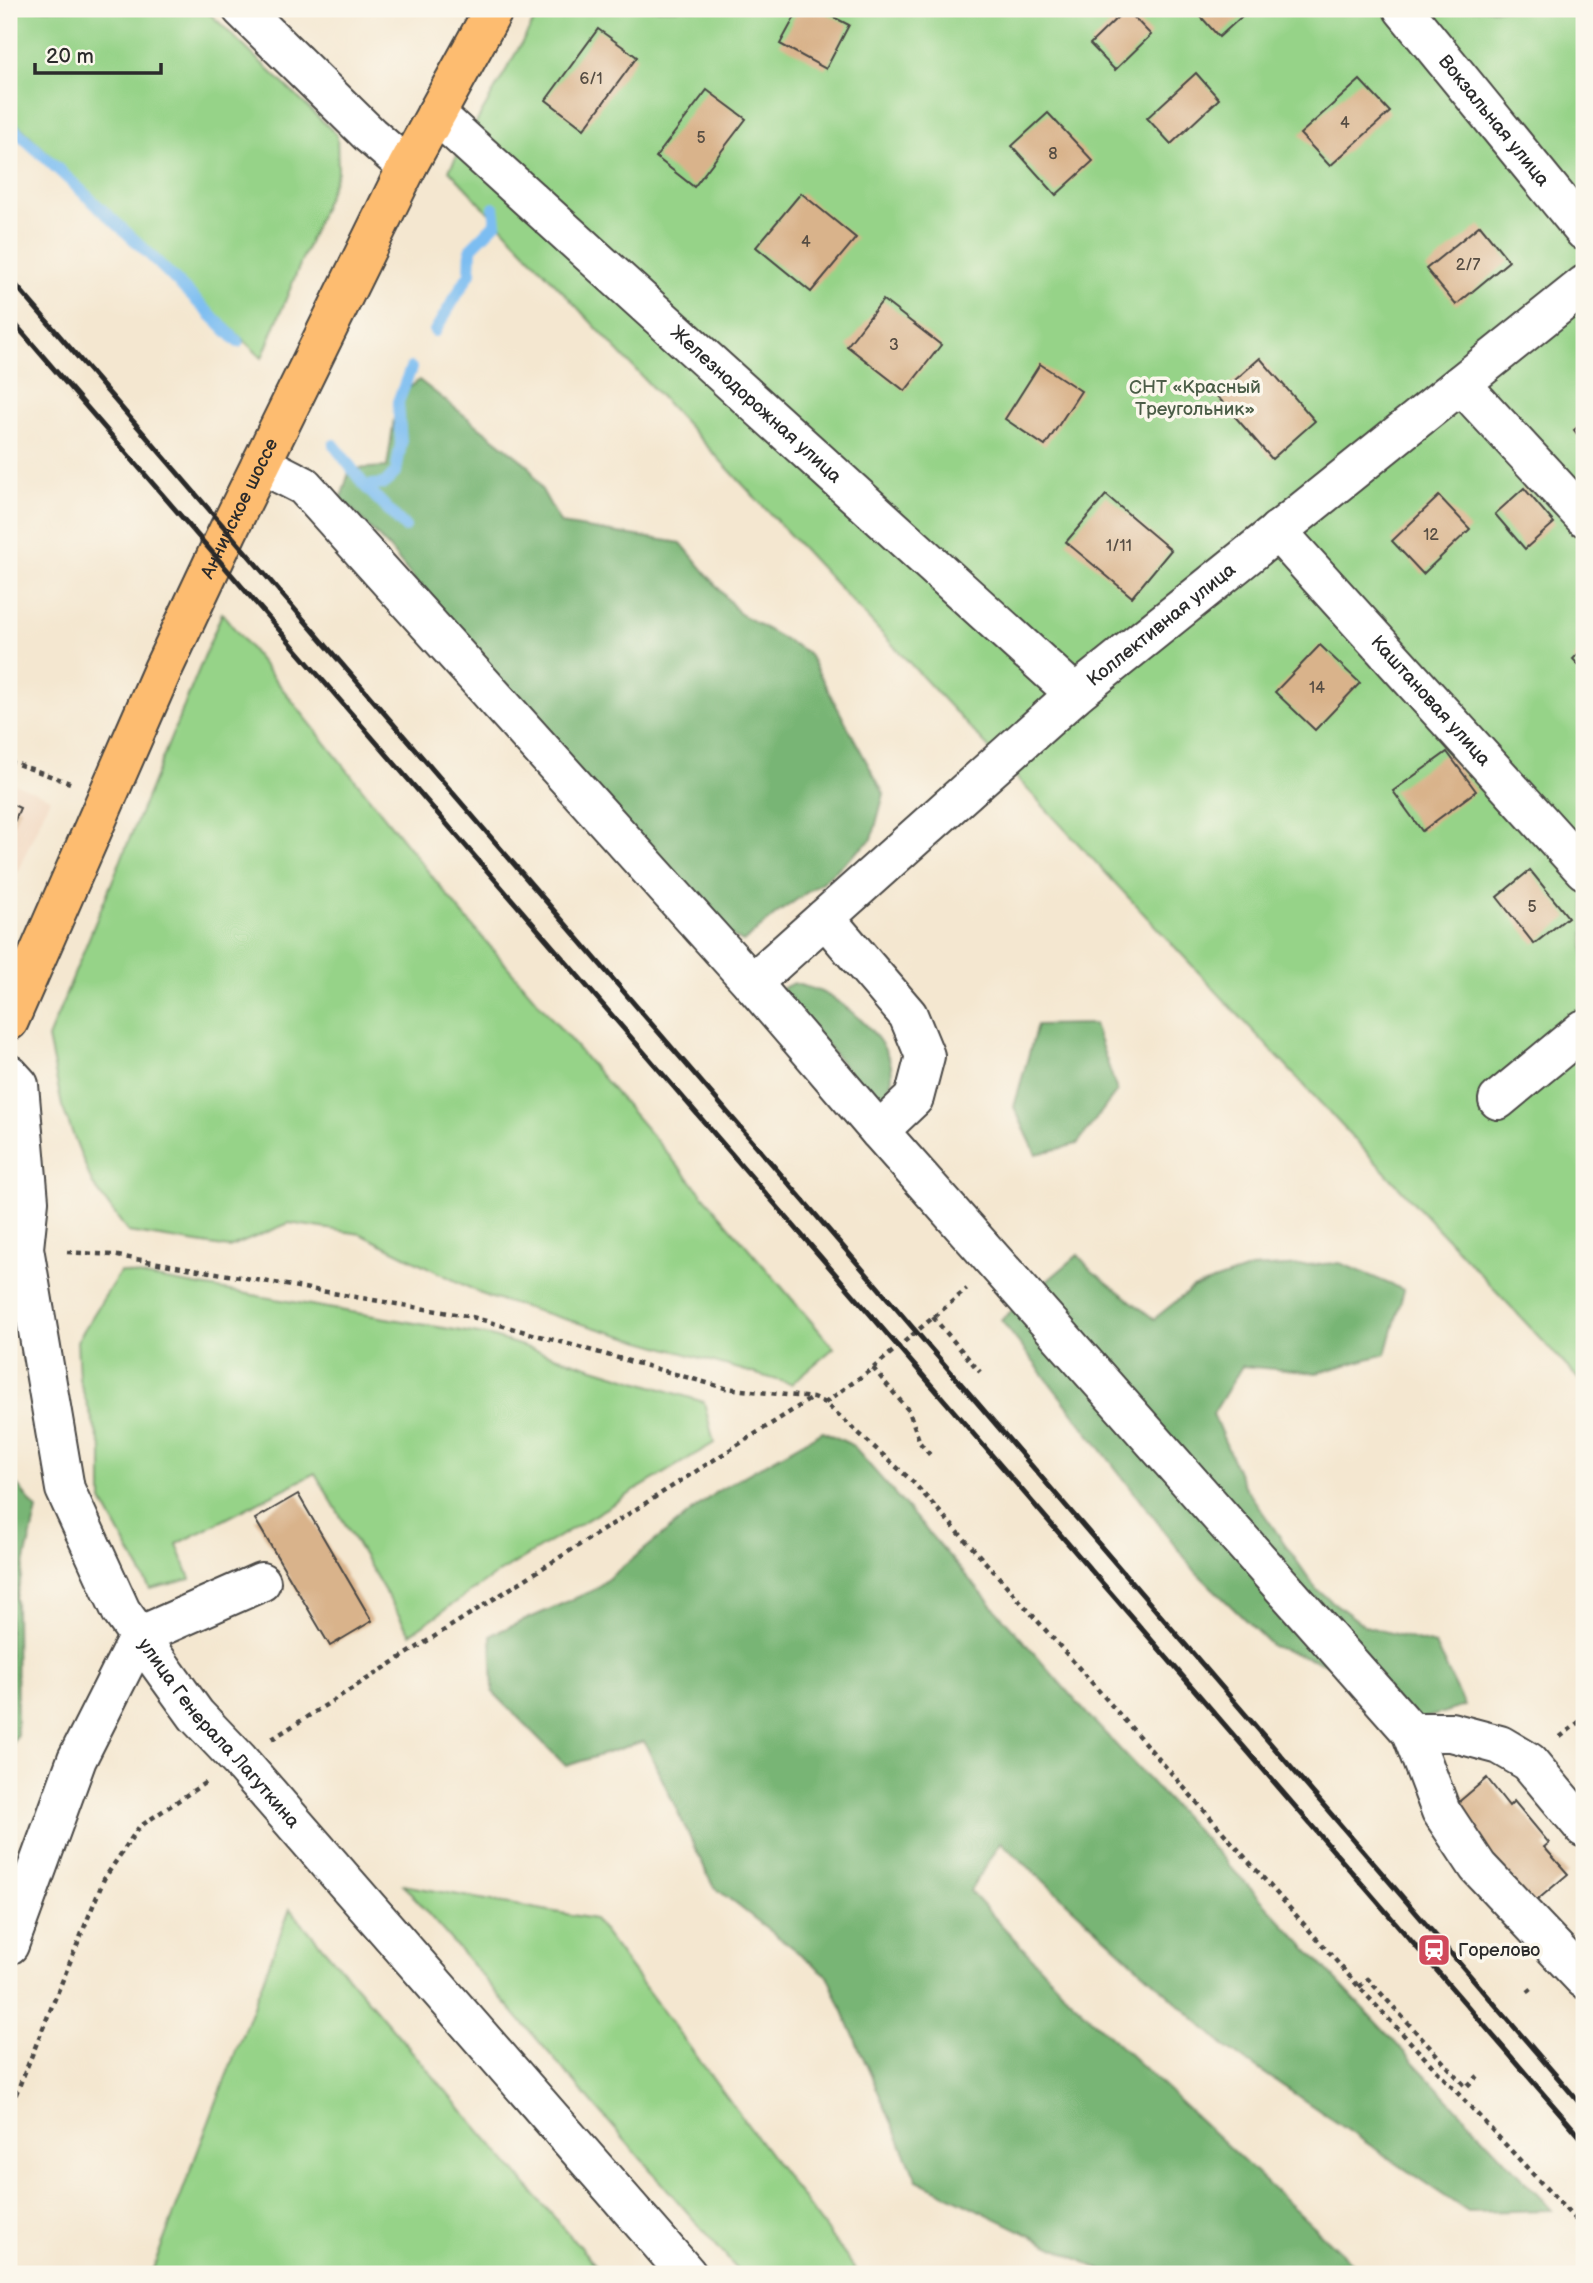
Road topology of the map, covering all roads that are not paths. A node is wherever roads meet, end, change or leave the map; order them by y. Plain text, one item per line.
1 (242, 9) edge
2 (494, 9) edge
3 (1403, 9) edge
4 (436, 114) junction
5 (407, 167) junction
6 (1584, 231) edge
7 (1584, 285) edge
8 (1461, 384) junction
9 (261, 464) junction
10 (1584, 517) edge
11 (1277, 531) junction
12 (1075, 694) junction
13 (1584, 870) edge
14 (825, 918) junction
15 (752, 983) junction
16 (9, 1021) edge
17 (1584, 1029) edge
18 (9, 1074) edge
19 (1498, 1100) dead end
20 (879, 1130) junction
21 (16, 1249) edge
22 (261, 1582) dead end
23 (139, 1636) junction
24 (1411, 1732) junction
25 (1584, 1828) edge
26 (9, 1945) edge
27 (1584, 1979) edge
28 (687, 2274) edge

1 - 5 street
2 - 4 main road, Аннинское шоссе
3 - 6 street, Вокзальная улица
4 - 5 main road, Аннинское шоссе
4 - 12 street, Железнодорожная улица
5 - 9 main road, Аннинское шоссе
7 - 8 street, Коллективная улица
8 - 10 street
8 - 11 street, Коллективная улица
9 - 15 street
9 - 16 main road, Аннинское шоссе
11 - 12 street, Коллективная улица
11 - 13 street, Каштановая улица
12 - 14 street, Коллективная улица
14 - 15 street, Коллективная улица
14 - 20 street
15 - 20 street
17 - 19 street
18 - 21 street, улица Генерала Лагуткина
20 - 24 street
21 - 23 street, улица Генерала Лагуткина
22 - 23 street
23 - 26 street
23 - 28 street, улица Генерала Лагуткина
24 - 25 street
24 - 27 street

